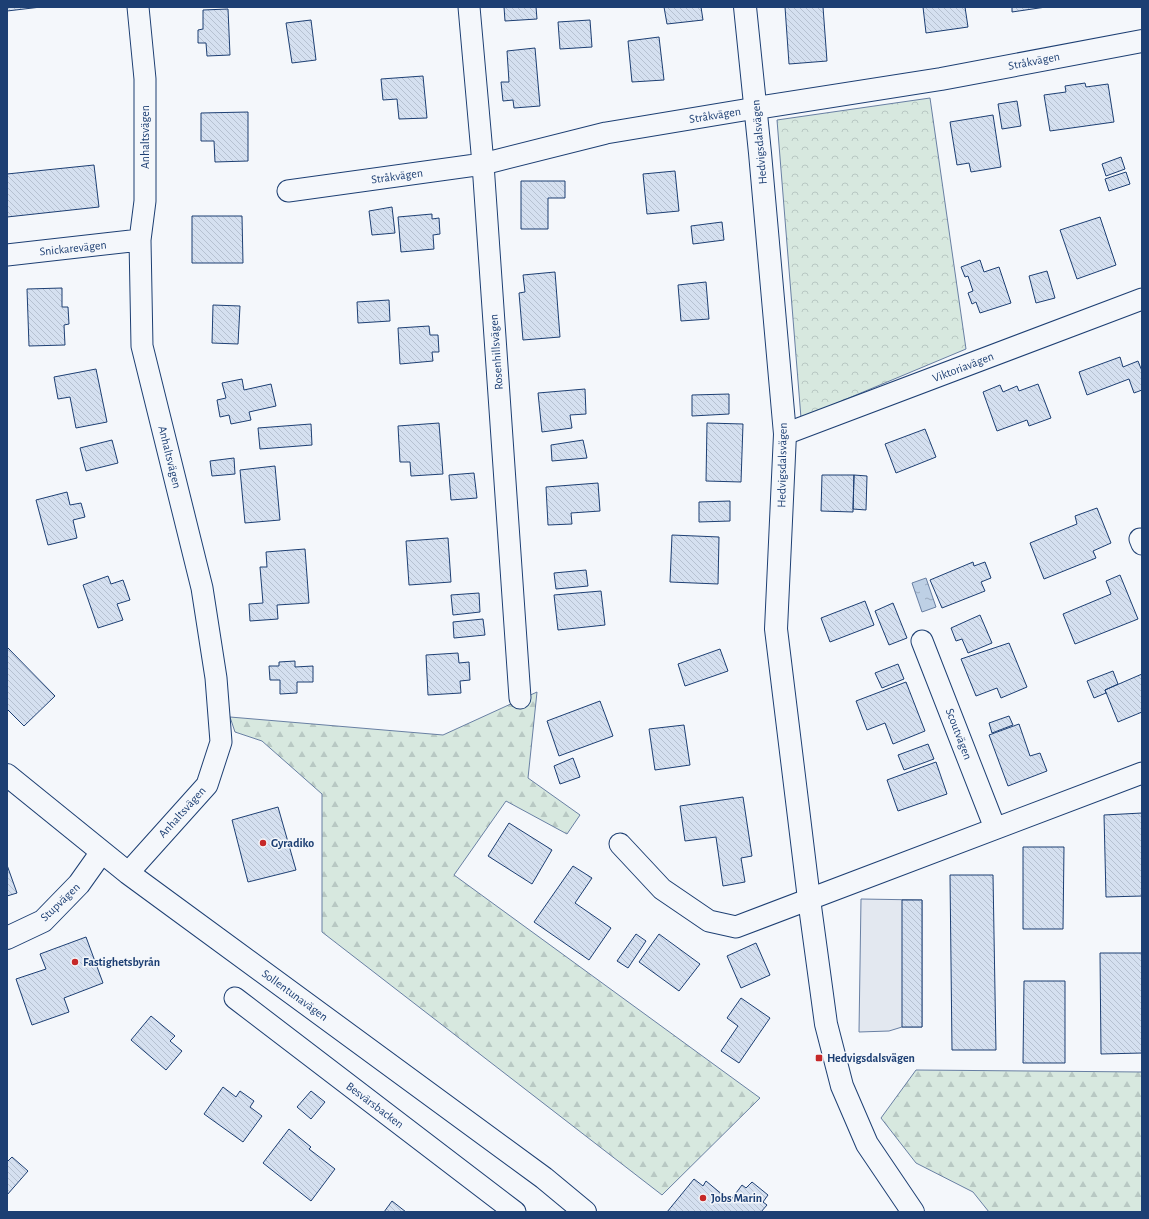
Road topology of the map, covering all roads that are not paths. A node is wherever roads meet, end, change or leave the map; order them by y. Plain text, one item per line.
1 (138, 7) edge
2 (468, 7) edge
3 (745, 7) edge
4 (1142, 41) edge
5 (756, 108) junction
6 (483, 164) junction
7 (288, 191) dead end
8 (140, 240) junction
9 (7, 255) edge
10 (1142, 299) edge
11 (785, 434) junction
12 (922, 641) dead end
13 (520, 698) dead end
14 (1142, 773) edge
15 (7, 775) edge
16 (995, 828) junction
17 (620, 844) dead end
18 (101, 853) junction
19 (128, 872) junction
20 (808, 899) junction
21 (7, 938) edge
22 (235, 998) dead end
23 (514, 1212) edge
24 (585, 1212) edge
25 (913, 1212) edge

1 - 8 street, Anhaltsvägen
2 - 6 street, Rosenhillsvägen
3 - 5 street, Hedvigsdalsvägen
4 - 5 street, Stråkvägen
5 - 6 street, Stråkvägen
5 - 11 street, Hedvigsdalsvägen
6 - 7 street, Stråkvägen
6 - 13 street, Rosenhillsvägen
8 - 9 street, Snickarevägen
8 - 19 street, Anhaltsvägen
10 - 11 street, Viktoriavägen
11 - 20 street, Hedvigsdalsvägen
12 - 16 street, Scoutvägen
14 - 16 street
15 - 18 street, Sollentunavägen
16 - 20 street
17 - 20 street
18 - 19 street, Sollentunavägen
18 - 21 street, Stupvägen
19 - 24 street, Sollentunavägen
20 - 25 street, Hedvigsdalsvägen
22 - 23 street, Besvärsbacken

